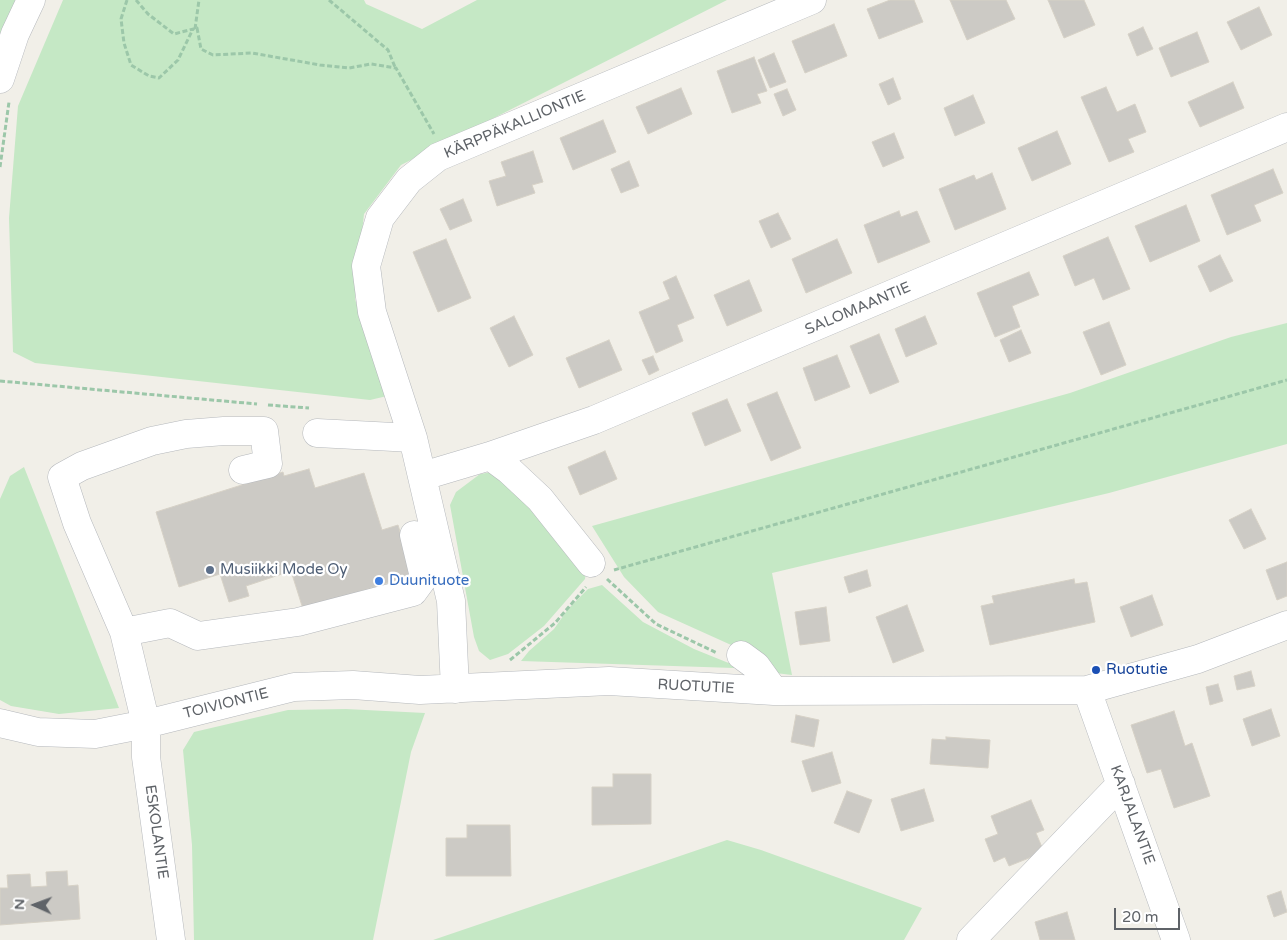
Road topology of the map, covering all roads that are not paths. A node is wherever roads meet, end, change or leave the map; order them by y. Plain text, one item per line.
1 (31, 0) edge
2 (812, 0) edge
3 (0, 79) edge
4 (1287, 127) edge
5 (317, 421) road end
6 (413, 438) junction
7 (490, 456) junction
8 (243, 470) dead end
9 (423, 476) junction
10 (414, 535) dead end
11 (596, 568) road end
12 (1287, 625) edge
13 (124, 632) junction
14 (741, 655) road end
15 (455, 689) junction
16 (1087, 690) junction
17 (774, 692) junction
18 (0, 723) edge
19 (146, 724) junction
20 (1121, 784) junction
21 (170, 940) edge
22 (970, 940) edge
23 (1176, 940) edge

1 - 3 street
2 - 6 street, KÄRPPÄKALLIONTIE
4 - 7 street, SALOMAANTIE
5 - 6 street
6 - 9 street, KÄRPPÄKALLIONTIE
7 - 9 street, SALOMAANTIE
7 - 11 street
8 - 13 street, ESKOLANTIE
9 - 15 street, KÄRPPÄKALLIONTIE
10 - 13 street
12 - 16 street, RUOTUTIE
13 - 19 street, ESKOLANTIE
14 - 17 street
15 - 17 street, RUOTUTIE
15 - 19 street, TOIVIONTIE
16 - 17 street, RUOTUTIE
16 - 20 street, KARJALANTIE
18 - 19 street, TOIVIONTIE
19 - 21 street, ESKOLANTIE
20 - 22 street
20 - 23 street, KARJALANTIE

